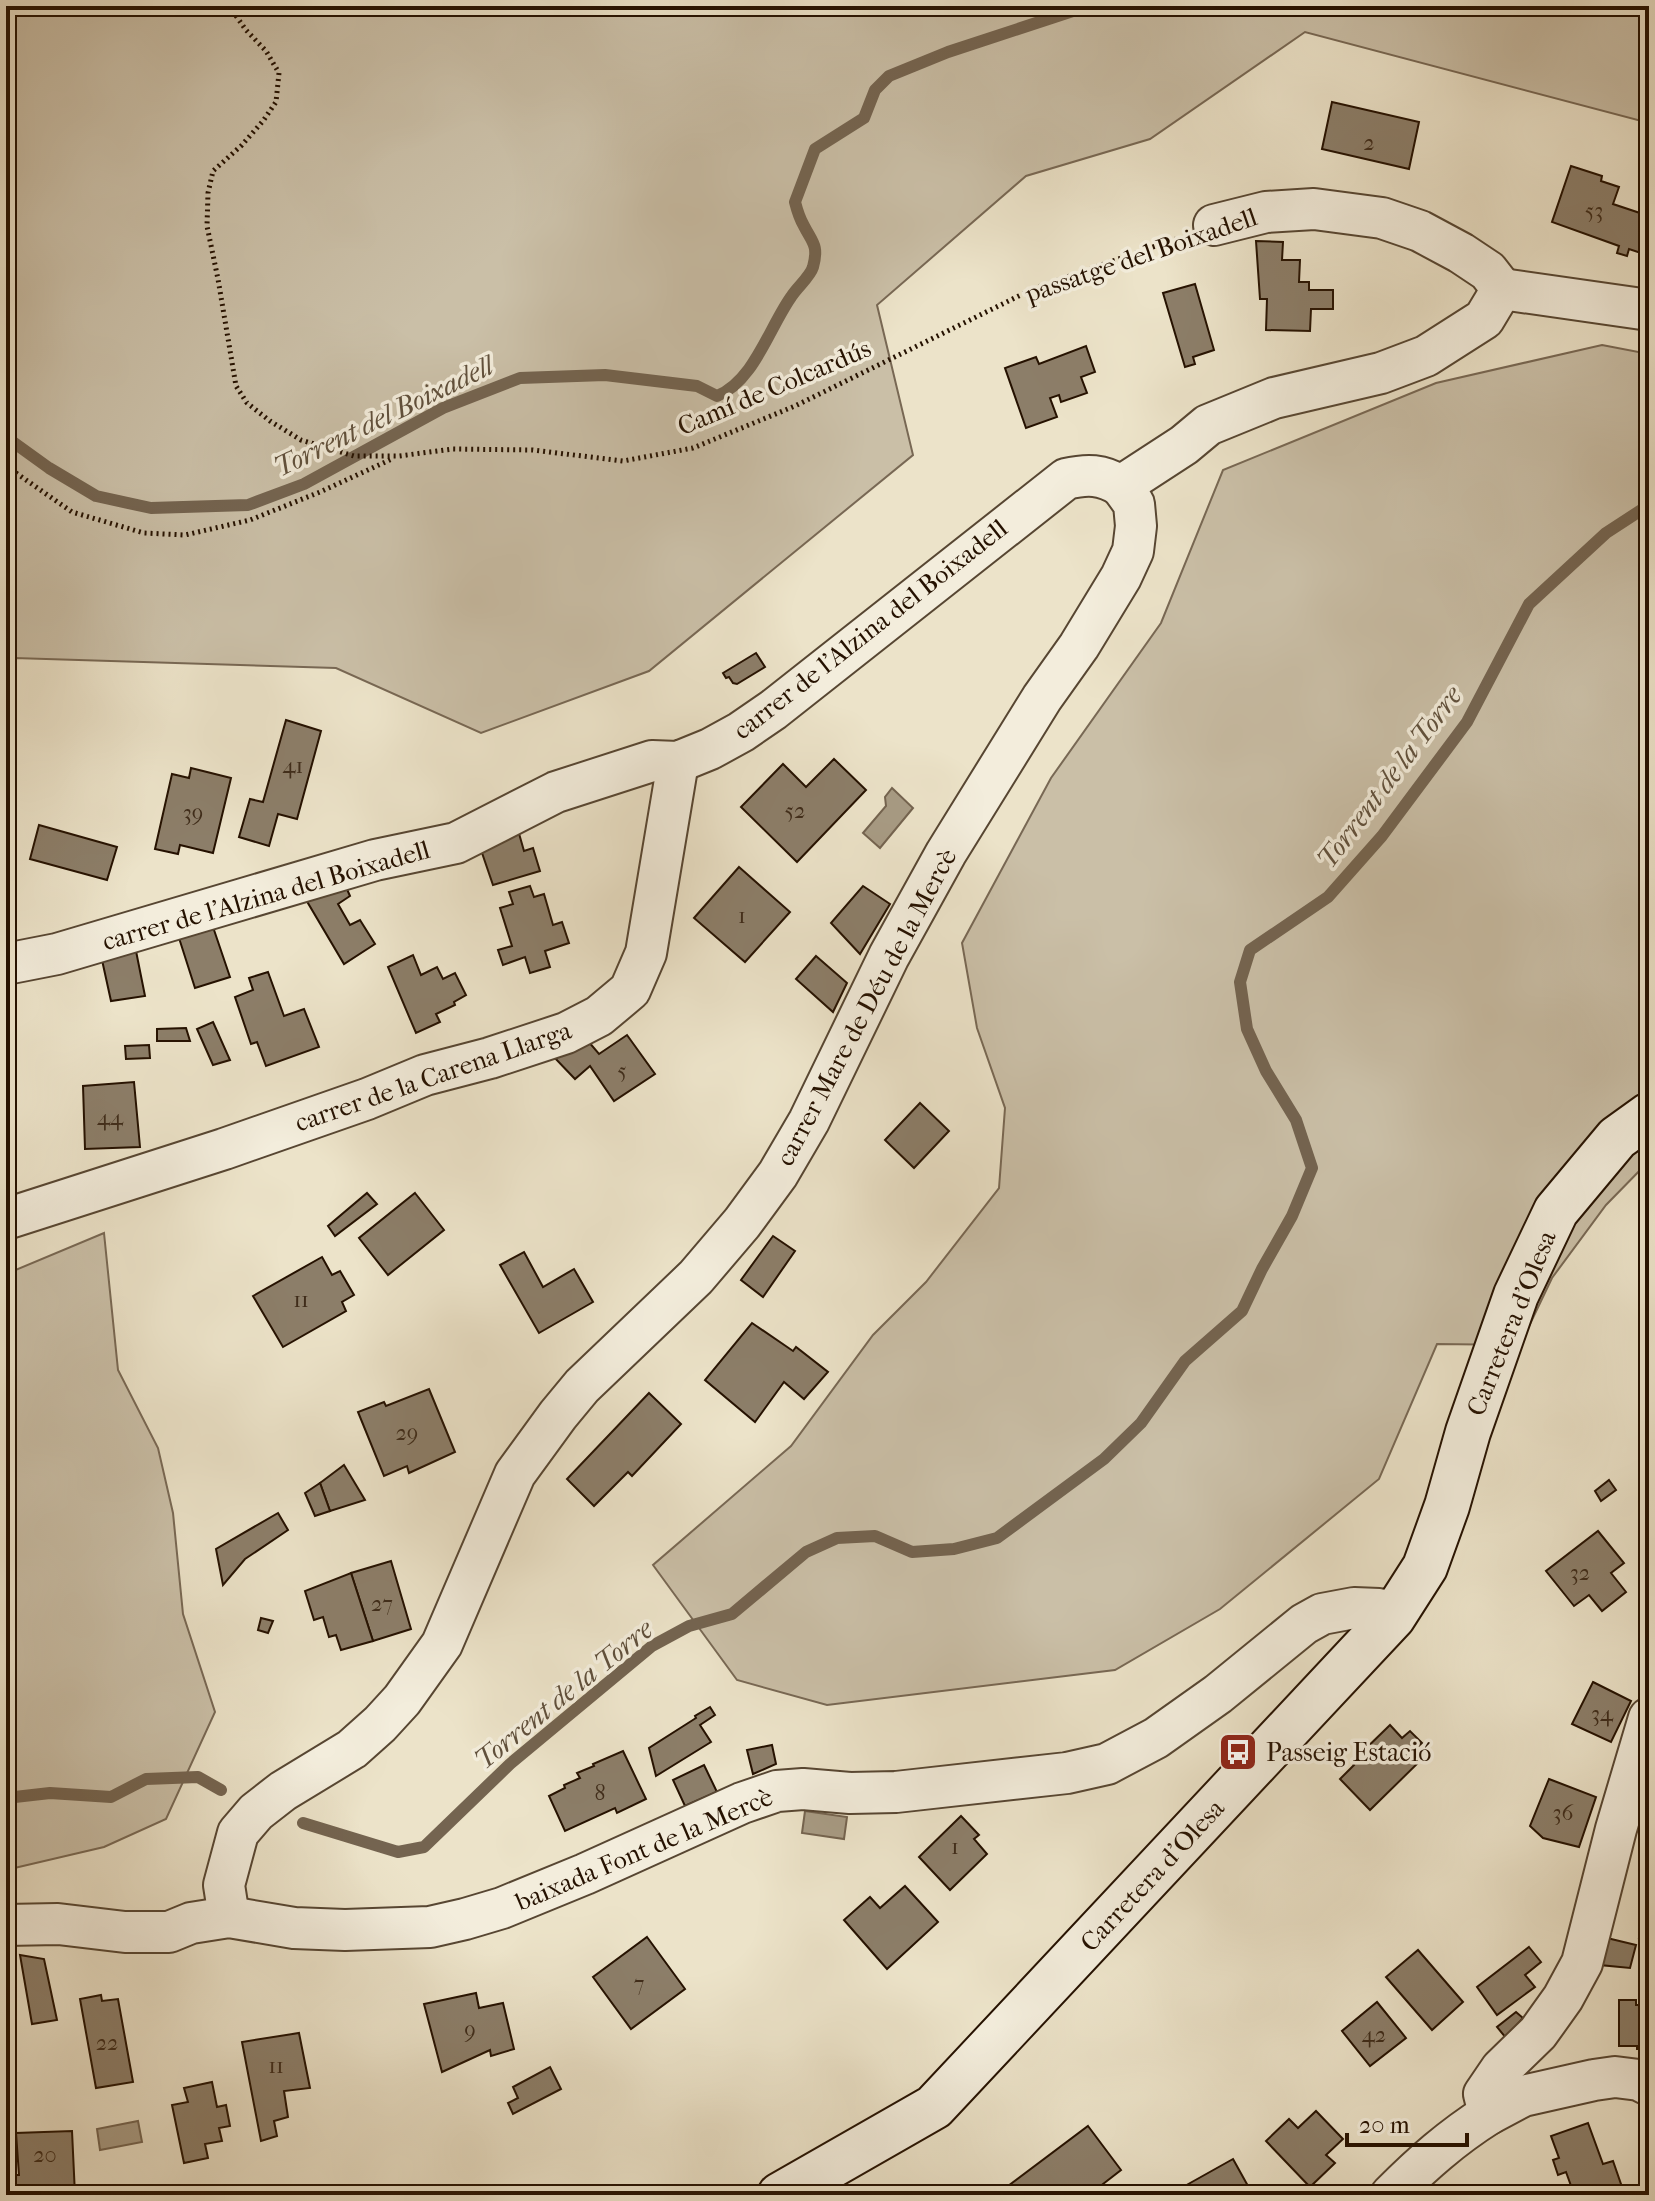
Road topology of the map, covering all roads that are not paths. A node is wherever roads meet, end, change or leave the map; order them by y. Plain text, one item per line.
1 (1214, 225) road end
2 (1502, 289) junction
3 (1649, 310) edge
4 (1121, 486) junction
5 (678, 762) junction
6 (6, 964) edge
7 (1649, 1115) edge
8 (6, 1219) edge
9 (1393, 1617) junction
10 (1649, 1718) edge
11 (229, 1917) junction
12 (6, 1925) edge
13 (1649, 2085) edge
14 (1489, 2114) junction
15 (780, 2195) edge
16 (1391, 2195) edge

1 - 2 street, passatge del Boixadell
2 - 3 street
2 - 4 street
4 - 5 street, carrer de l'Alzina del Boixadell
4 - 11 street, carrer Mare de Déu de la Mercè
5 - 6 street, carrer de l'Alzina del Boixadell
5 - 8 street, carrer de la Carena Llarga
7 - 9 street, Carretera d'Olesa
9 - 11 street, baixada Font de la Mercè
9 - 15 street, Carretera d'Olesa
10 - 14 street
11 - 12 street
13 - 14 street
14 - 16 street

